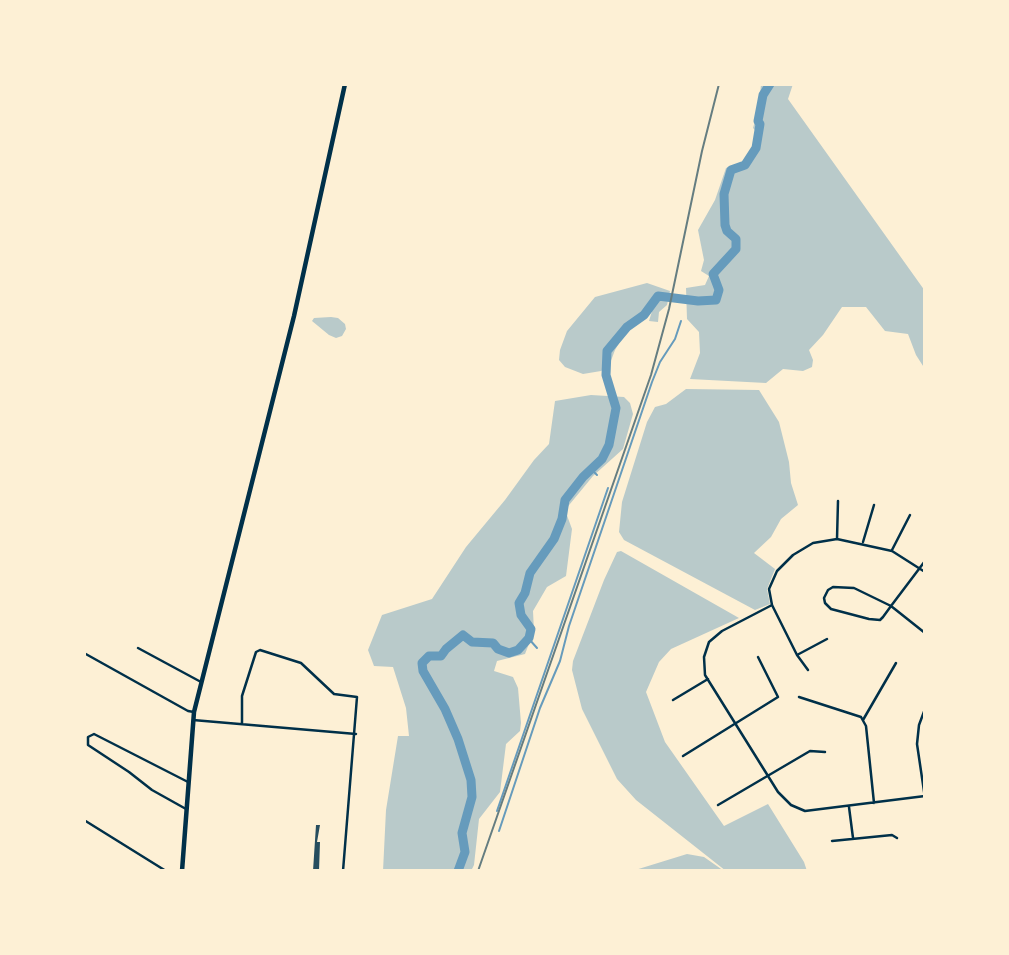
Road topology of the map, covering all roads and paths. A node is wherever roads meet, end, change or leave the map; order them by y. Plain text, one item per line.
1 (345, 84) edge
2 (838, 501) dead end
3 (874, 505) dead end
4 (910, 515) dead end
5 (837, 539) junction
6 (863, 543) junction
7 (891, 551) junction
8 (925, 561) edge
9 (920, 568) junction
10 (925, 572) edge
11 (772, 605) junction
12 (891, 606) junction
13 (925, 633) edge
14 (827, 639) dead end
15 (138, 648) dead end
16 (84, 653) edge
17 (797, 655) junction
18 (758, 657) dead end
19 (896, 663) dead end
20 (808, 670) dead end
21 (708, 679) junction
22 (201, 682) junction
23 (799, 697) dead end
24 (673, 700) dead end
25 (925, 709) edge
26 (194, 712) junction
27 (193, 720) junction
28 (863, 720) junction
29 (242, 724) junction
30 (736, 724) junction
31 (356, 734) junction
32 (86, 736) edge
33 (825, 752) dead end
34 (683, 757) dead end
35 (767, 775) junction
36 (188, 782) junction
37 (925, 797) edge
38 (874, 803) junction
39 (719, 805) dead end
40 (849, 806) junction
41 (186, 809) junction
42 (84, 820) edge
43 (853, 838) junction
44 (897, 838) dead end
45 (832, 841) dead end
46 (166, 871) edge
47 (181, 871) edge
48 (343, 871) edge

1 - 22 main road
2 - 5 street
3 - 6 street
4 - 7 street
5 - 6 street
5 - 11 street
6 - 7 street
7 - 9 street
8 - 9 street
9 - 10 street
9 - 12 street
11 - 17 street
11 - 21 street
12 - 12 street
12 - 13 street
14 - 17 street
15 - 22 street
16 - 26 street
17 - 20 street
18 - 30 street
19 - 28 street
21 - 24 street
21 - 30 street
22 - 26 main road
23 - 28 street
25 - 37 street
26 - 27 main road
27 - 29 street
27 - 36 main road
28 - 38 street
29 - 31 street
29 - 31 street
30 - 34 street
30 - 35 street
31 - 48 street
32 - 36 street
32 - 41 street
33 - 35 street
35 - 39 street
35 - 40 street
36 - 41 main road
37 - 38 street
38 - 40 street
40 - 43 street
41 - 47 main road
42 - 46 street
43 - 44 street
43 - 45 street

